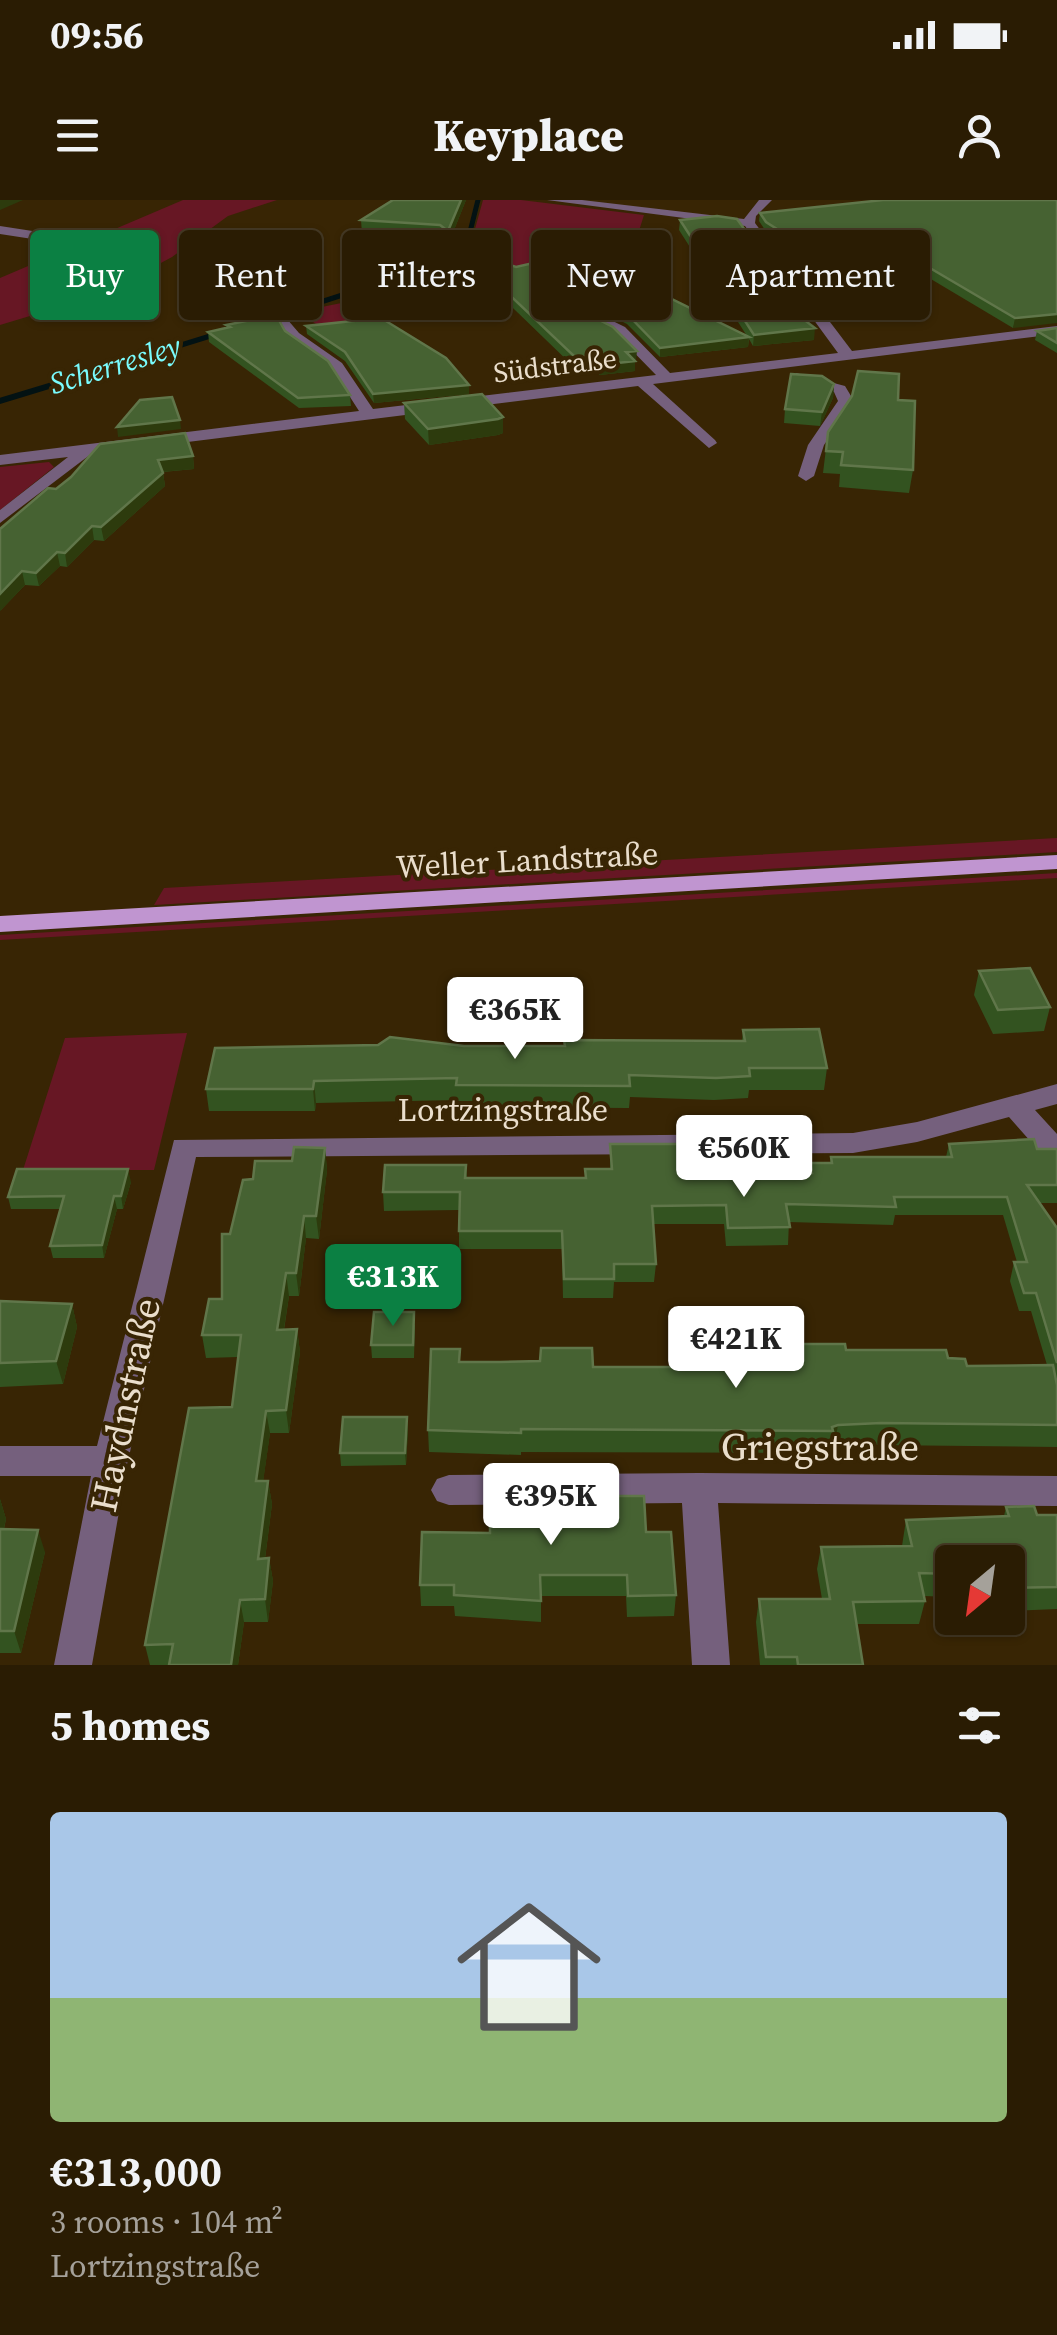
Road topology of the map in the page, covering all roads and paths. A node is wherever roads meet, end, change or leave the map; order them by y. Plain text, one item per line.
1 (552, 200) edge
2 (766, 200) edge
3 (749, 223) junction
4 (0, 230) edge
5 (30, 235) edge
6 (600, 320) edge
7 (287, 323) dead end
8 (1057, 330) edge
9 (849, 357) junction
10 (773, 366) junction
11 (667, 378) junction
12 (642, 382) junction
13 (370, 416) junction
14 (709, 443) dead end
15 (88, 449) junction
16 (0, 460) edge
17 (806, 476) dead end
18 (0, 518) edge
19 (1057, 862) edge
20 (0, 924) edge
21 (1057, 1094) edge
22 (1016, 1105) junction
23 (184, 1147) joint
24 (1057, 1154) edge
25 (0, 1461) edge
26 (111, 1461) junction
27 (699, 1488) junction
28 (449, 1490) dead end
29 (1057, 1491) edge
30 (72, 1665) edge
31 (711, 1665) edge

1 - 3 street
2 - 3 street
3 - 9 street
4 - 5 street
6 - 11 street
7 - 13 street
8 - 9 street, Südstraße
9 - 10 street, Südstraße
10 - 11 street, Südstraße
10 - 17 street
11 - 12 street, Südstraße
12 - 13 street, Südstraße
12 - 14 street
13 - 15 street, Südstraße
15 - 16 street, Südstraße
15 - 18 street
19 - 20 main road, Weller Landstraße
21 - 22 street, Lortzingstraße
22 - 23 street, Lortzingstraße
22 - 24 street
23 - 26 street, Haydnstraße
25 - 26 street
26 - 30 street, Haydnstraße
27 - 28 street
27 - 29 street, Griegstraße
27 - 31 street, Griegstraße

